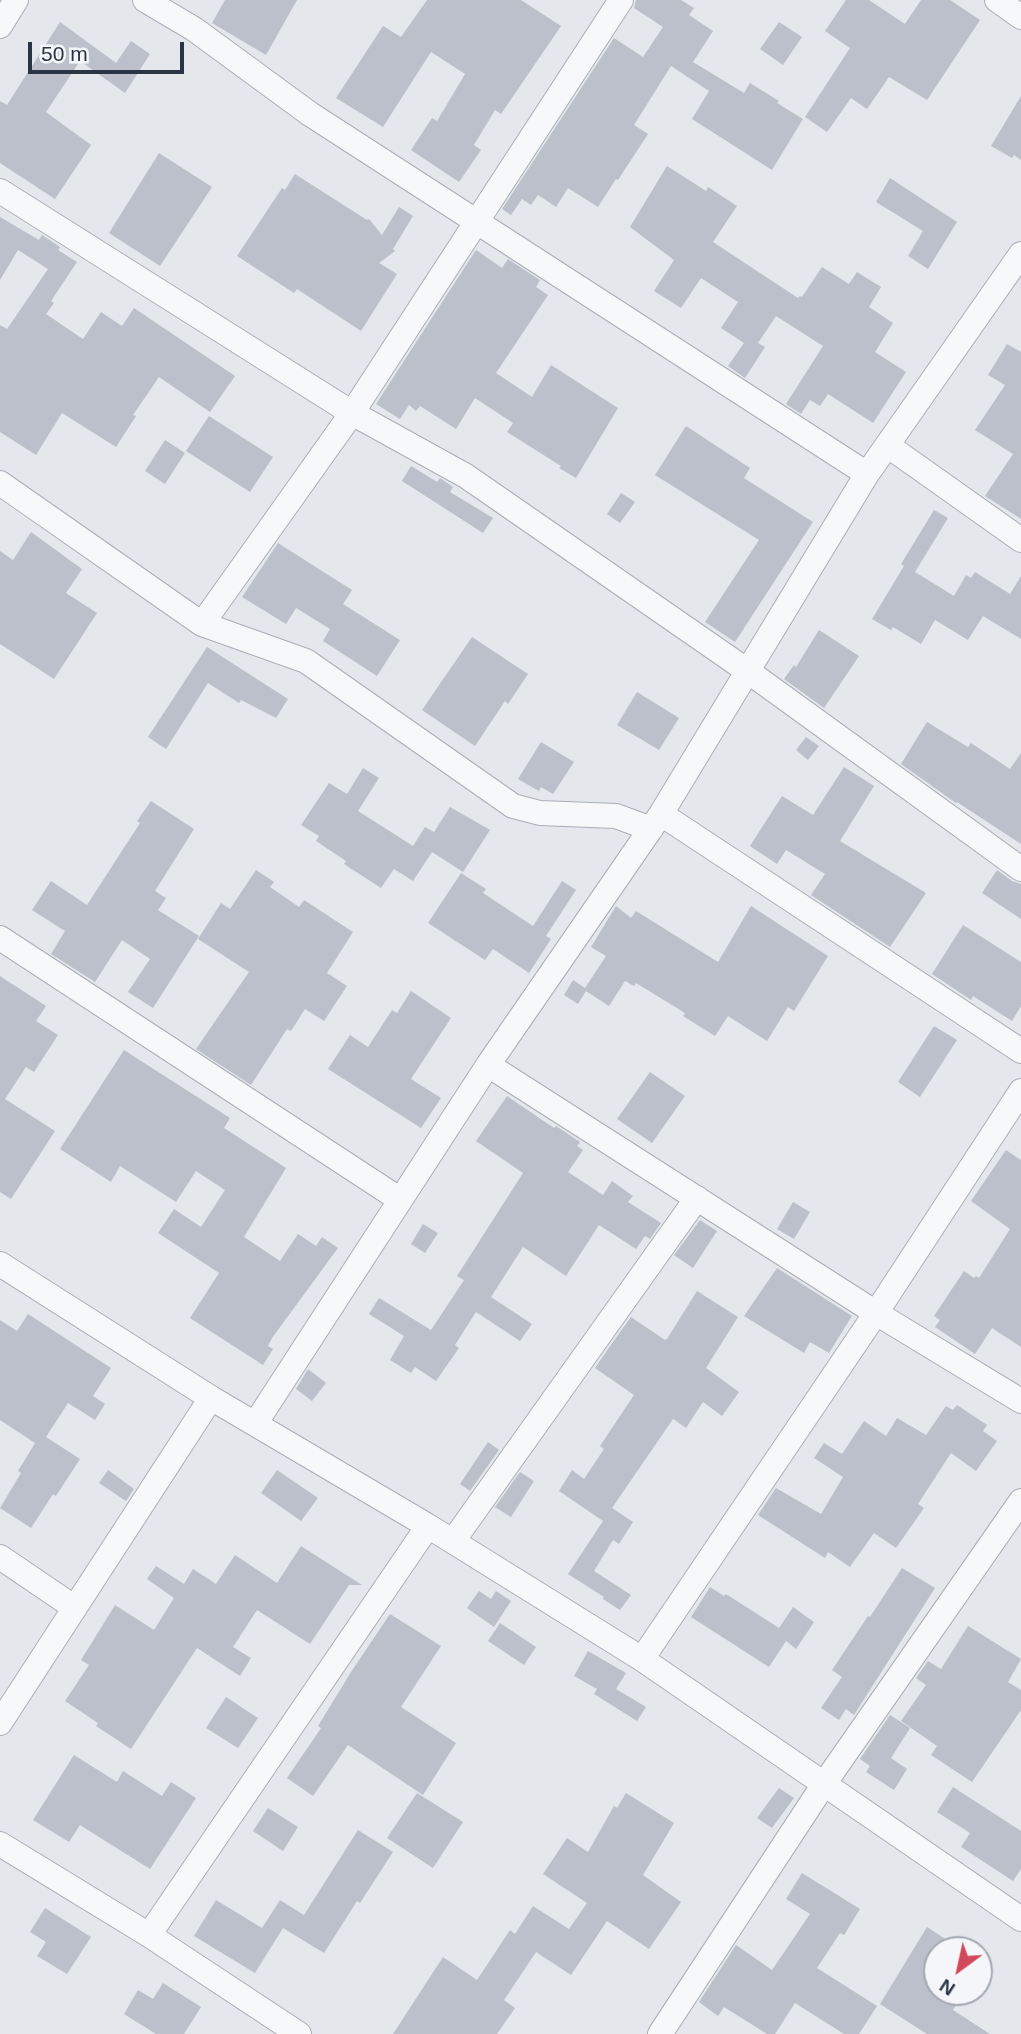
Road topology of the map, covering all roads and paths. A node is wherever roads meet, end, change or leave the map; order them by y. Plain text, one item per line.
1 (16, 0) edge
2 (145, 0) edge
3 (621, 0) edge
4 (996, 0) edge
5 (1021, 17) edge
6 (0, 26) edge
7 (0, 191) edge
8 (478, 222) junction
9 (1017, 266) edge
10 (352, 413) junction
11 (887, 445) junction
12 (867, 474) junction
13 (0, 483) edge
14 (1021, 540) edge
15 (202, 624) junction
16 (749, 672) junction
17 (656, 822) junction
18 (1021, 869) edge
19 (0, 938) edge
20 (1021, 1051) edge
21 (488, 1065) junction
22 (1021, 1091) edge
23 (697, 1198) junction
24 (399, 1199) junction
25 (0, 1264) edge
26 (876, 1313) junction
27 (211, 1398) junction
28 (1021, 1401) edge
29 (255, 1424) junction
30 (1021, 1501) edge
31 (428, 1526) junction
32 (453, 1541) junction
33 (0, 1557) edge
34 (75, 1608) junction
35 (642, 1659) junction
36 (0, 1723) edge
37 (824, 1784) junction
38 (0, 1844) edge
39 (1021, 1918) edge
40 (149, 1935) junction
41 (299, 2034) edge
42 (660, 2034) edge

1 - 6 street
2 - 8 street
3 - 8 street
4 - 5 street
7 - 10 street
8 - 10 street
8 - 12 street
9 - 11 street
10 - 15 street
10 - 16 street
11 - 12 street
11 - 14 street
12 - 16 street
13 - 15 street
15 - 17 street
16 - 17 street
16 - 18 street
17 - 20 street
17 - 21 street
19 - 24 street
21 - 23 street
21 - 24 street
22 - 26 street
23 - 26 street
23 - 32 street
24 - 29 street
25 - 27 street
26 - 28 street
26 - 35 street
27 - 29 street
27 - 34 street
29 - 31 street
30 - 37 street
31 - 32 street
31 - 40 street
32 - 35 street
33 - 34 street
34 - 36 street
35 - 37 street
37 - 39 street
37 - 42 street
38 - 40 street
40 - 41 street

